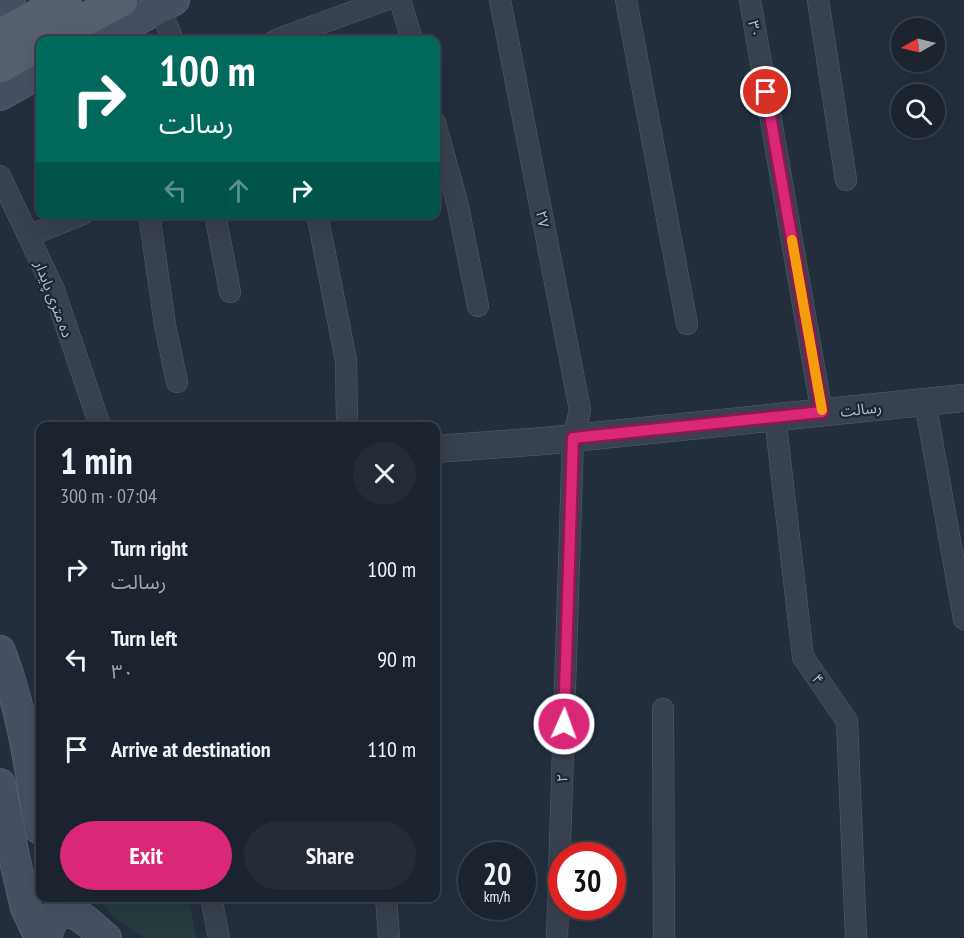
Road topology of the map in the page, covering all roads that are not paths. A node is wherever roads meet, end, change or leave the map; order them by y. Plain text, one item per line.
1 (10, 0) edge
2 (65, 0) edge
3 (121, 0) edge
4 (385, 0) edge
5 (400, 0) edge
6 (500, 0) edge
7 (626, 0) edge
8 (750, 0) edge
9 (818, 0) edge
10 (167, 4) edge
11 (0, 5) edge
12 (0, 36) edge
13 (54, 36) edge
14 (107, 36) edge
15 (172, 36) edge
16 (290, 36) edge
17 (411, 36) edge
18 (36, 46) edge
19 (0, 66) edge
20 (36, 75) edge
21 (0, 95) edge
22 (440, 141) edge
23 (0, 176) edge
24 (846, 180) dead end
25 (70, 219) edge
26 (150, 219) edge
27 (216, 219) edge
28 (317, 219) edge
29 (28, 236) junction
30 (230, 292) dead end
31 (478, 306) dead end
32 (687, 324) dead end
33 (177, 382) dead end
34 (964, 398) edge
35 (926, 402) junction
36 (822, 412) junction
37 (775, 417) junction
38 (99, 422) edge
39 (348, 422) edge
40 (573, 438) junction
41 (440, 449) edge
42 (964, 619) edge
43 (0, 651) edge
44 (663, 709) dead end
45 (0, 784) edge
46 (36, 806) edge
47 (6, 845) edge
48 (212, 902) edge
49 (386, 902) edge
50 (74, 907) edge
51 (40, 938) edge
52 (47, 938) edge
53 (106, 938) edge
54 (219, 938) edge
55 (389, 938) edge
56 (557, 938) edge
57 (664, 938) edge
58 (856, 938) edge

1 - 11 main road
2 - 12 main road
3 - 13 main road
4 - 16 street
5 - 17 street
6 - 40 street, ۲۷
7 - 32 street
8 - 36 street, ۳۰
9 - 24 street
10 - 14 main road
10 - 15 street
18 - 19 main road
20 - 21 main road
22 - 31 street
23 - 29 street, ده متری پایدار
25 - 29 street
26 - 33 street
27 - 30 street
28 - 39 street
29 - 38 street, ده متری پایدار
34 - 35 street, رسالت
35 - 36 street, رسالت
35 - 42 street
36 - 37 street, رسالت
37 - 40 street, رسالت
37 - 58 street, ۴
40 - 41 street, رسالت
40 - 56 street, ۲
43 - 46 main road
44 - 57 street
45 - 47 main road
47 - 51 main road
48 - 54 street
49 - 55 street
50 - 52 main road
50 - 53 main road

